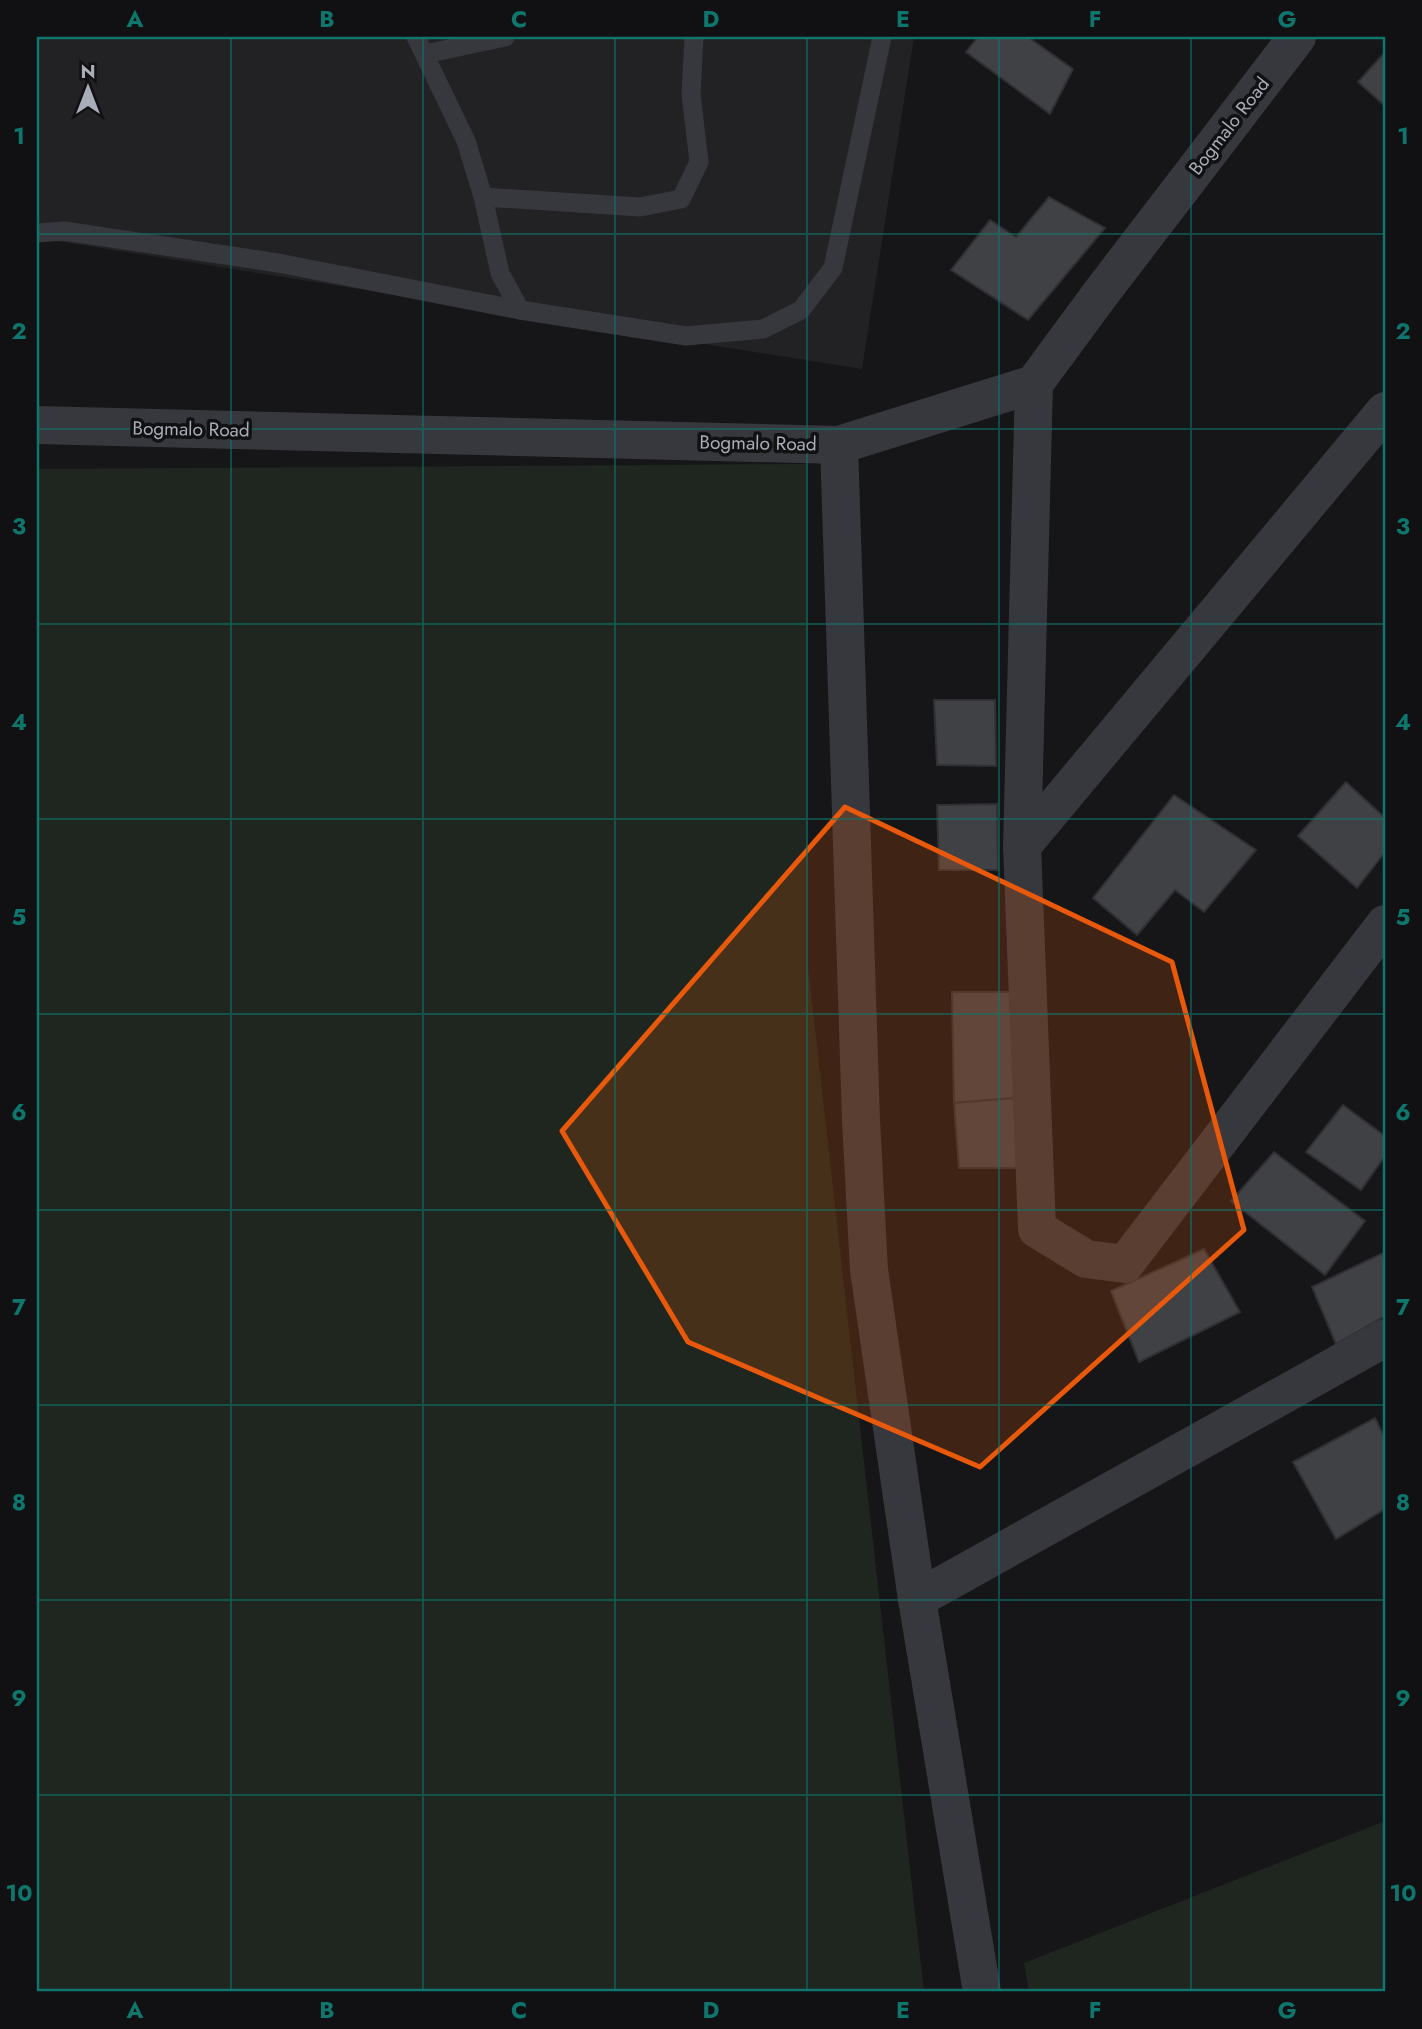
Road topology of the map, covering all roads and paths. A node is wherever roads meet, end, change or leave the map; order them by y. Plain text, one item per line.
1 (505, 37) edge
2 (694, 37) edge
3 (883, 37) edge
4 (1297, 37) edge
5 (421, 45) edge
6 (483, 197) junction
7 (37, 233) edge
8 (520, 310) junction
9 (1034, 384) junction
10 (1385, 411) edge
11 (37, 425) edge
12 (839, 445) junction
13 (1022, 846) junction
14 (1385, 924) edge
15 (1385, 1339) edge
16 (917, 1600) junction
17 (982, 1992) edge

1 - 5 lane
2 - 6 lane
3 - 8 lane
4 - 9 street, Bogmalo Road
5 - 6 lane
6 - 8 lane
7 - 8 lane
9 - 12 street, Bogmalo Road
9 - 13 street
10 - 13 street
11 - 12 street, Bogmalo Road
12 - 16 street
13 - 14 street
15 - 16 street
16 - 17 street

